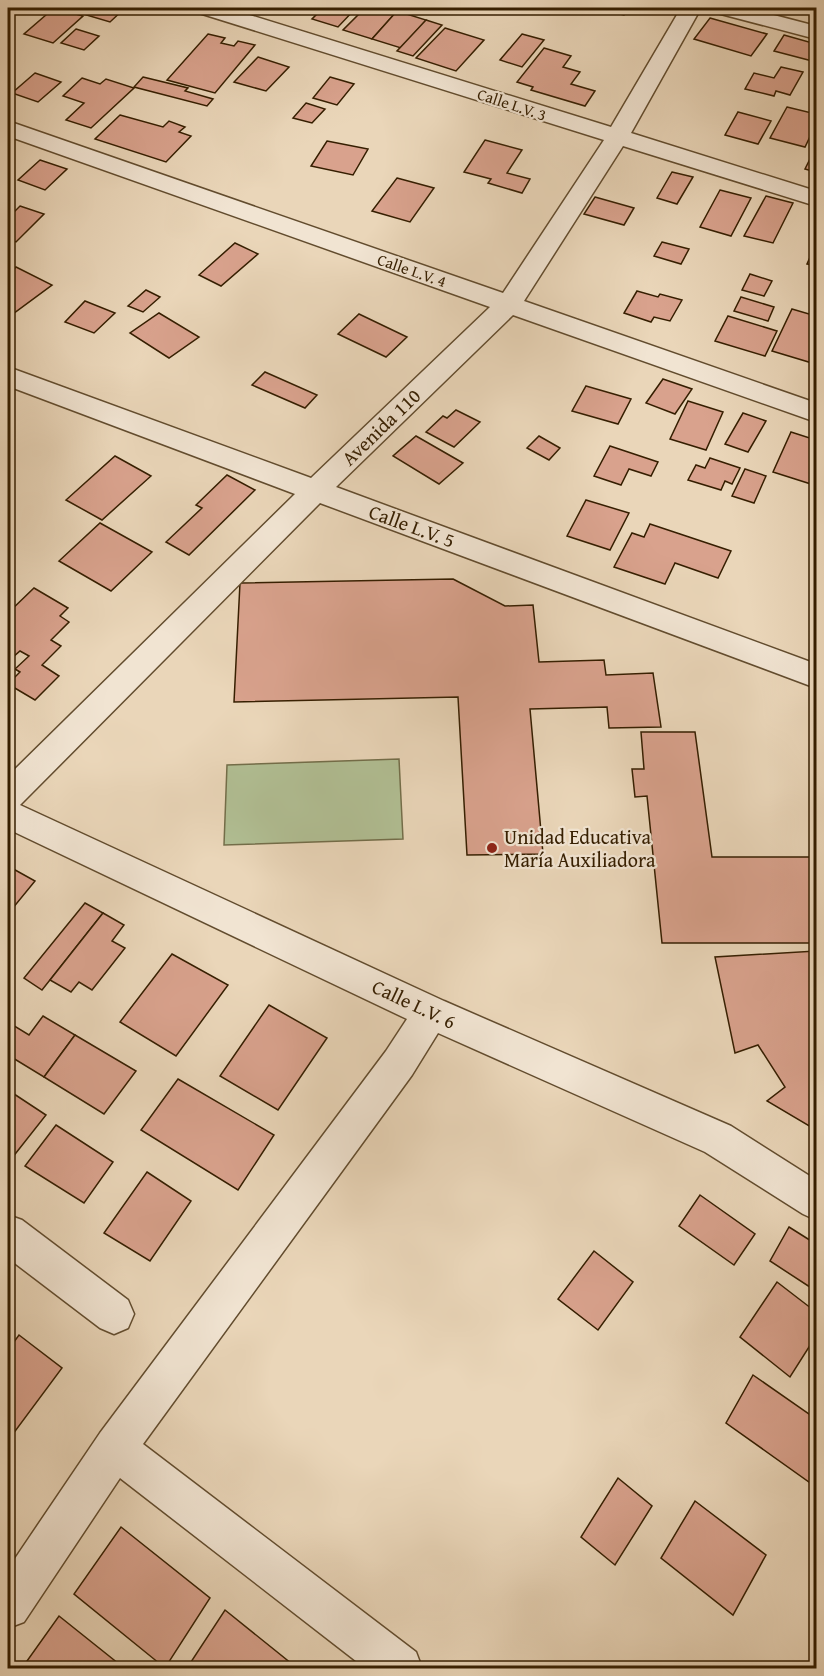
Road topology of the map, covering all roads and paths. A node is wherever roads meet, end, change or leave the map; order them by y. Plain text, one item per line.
1 (207, 8) edge
2 (691, 8) edge
3 (725, 8) edge
4 (816, 33) edge
5 (8, 128) edge
6 (617, 137) junction
7 (816, 199) edge
8 (509, 304) junction
9 (8, 376) edge
10 (816, 413) edge
11 (315, 490) junction
12 (816, 676) edge
13 (8, 796) edge
14 (8, 814) edge
15 (431, 1012) junction
16 (816, 1201) edge
17 (8, 1234) edge
18 (114, 1314) dead end
19 (115, 1448) junction
20 (8, 1606) edge
21 (400, 1668) edge

1 - 6 street, Calle L.V. 3
2 - 6 street, Avenida 110
3 - 4 street
5 - 8 street, Calle L.V. 4
6 - 7 street, Calle L.V. 3
6 - 8 street, Avenida 110
8 - 10 street, Calle L.V. 4
8 - 11 street, Avenida 110
9 - 11 street, Calle L.V. 5
11 - 12 street, Calle L.V. 5
11 - 13 street, Avenida 110
14 - 15 street, Calle L.V. 6
15 - 16 street, Calle L.V. 6
15 - 19 street
17 - 18 street
19 - 20 street
19 - 21 street

